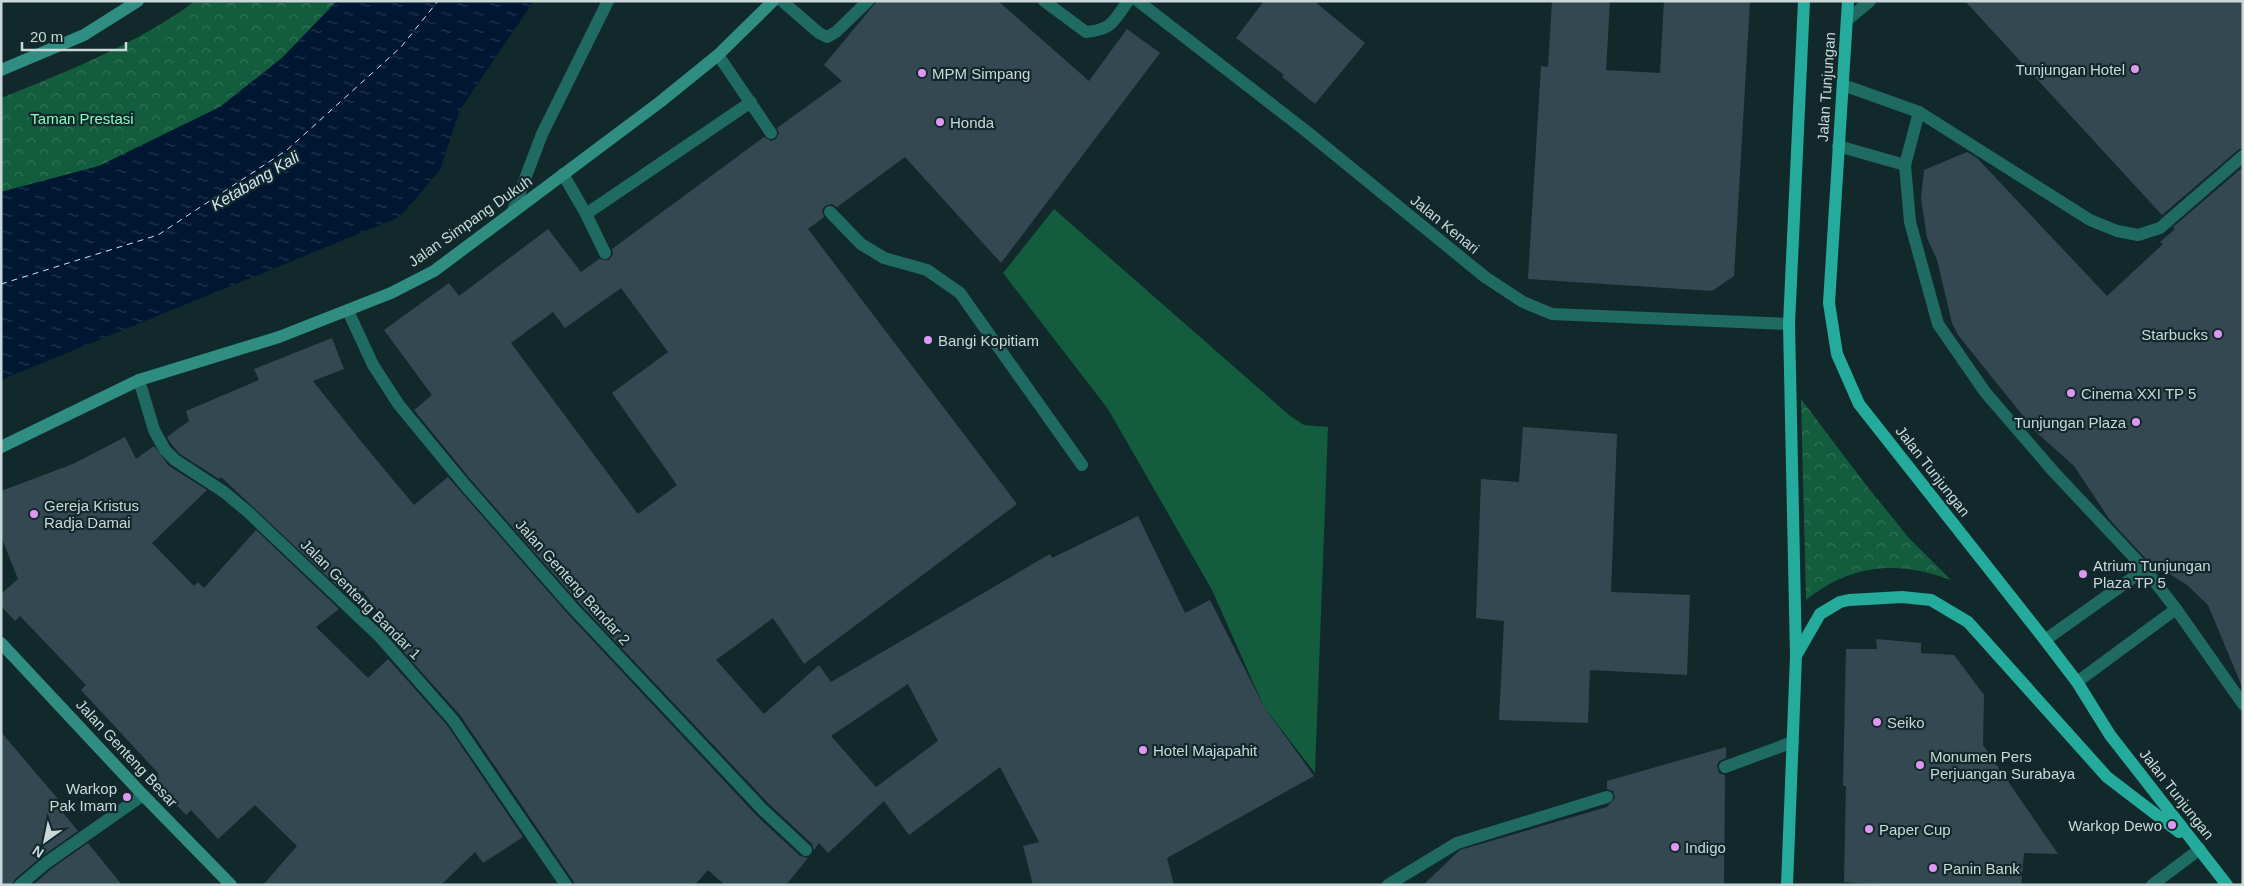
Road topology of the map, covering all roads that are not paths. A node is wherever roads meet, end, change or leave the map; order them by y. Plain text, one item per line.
1 (138, 1) edge
2 (608, 1) edge
3 (773, 1) edge
4 (782, 1) edge
5 (868, 1) edge
6 (1044, 1) edge
7 (1128, 1) edge
8 (1138, 1) edge
9 (1804, 1) edge
10 (1848, 1) edge
11 (1870, 1) edge
12 (1847, 20) junction
13 (718, 55) junction
14 (1, 70) edge
15 (1843, 85) junction
16 (751, 102) junction
17 (1919, 112) junction
18 (771, 132) dead end
19 (1838, 146) junction
20 (2243, 156) edge
21 (1906, 165) junction
22 (563, 174) junction
23 (830, 212) dead end
24 (512, 213) junction
25 (586, 214) junction
26 (605, 252) dead end
27 (348, 311) junction
28 (1789, 324) junction
29 (139, 380) junction
30 (1, 447) edge
31 (1082, 465) dead end
32 (2145, 569) junction
33 (2176, 609) junction
34 (2044, 640) junction
35 (1, 643) edge
36 (1796, 656) junction
37 (2077, 682) junction
38 (2243, 704) edge
39 (1793, 742) junction
40 (1725, 767) dead end
41 (143, 795) junction
42 (1607, 797) dead end
43 (2196, 845) junction
44 (806, 850) dead end
45 (20, 885) edge
46 (231, 885) edge
47 (566, 885) edge
48 (1388, 885) edge
49 (1787, 885) edge
50 (2152, 885) edge
51 (2227, 885) edge

1 - 14 street
2 - 24 street
3 - 13 street, Jalan Simpang Dukuh
4 - 5 street
6 - 7 street
8 - 28 street, Jalan Kenari
9 - 28 main road, Jalan Tunjungan
10 - 12 main road, Jalan Tunjungan
11 - 12 street
12 - 15 main road, Jalan Tunjungan
13 - 16 street
13 - 22 street, Jalan Simpang Dukuh
15 - 17 street
15 - 19 main road, Jalan Tunjungan
16 - 18 street
16 - 25 street
17 - 20 street
17 - 21 street
19 - 21 street
19 - 34 main road, Jalan Tunjungan
21 - 32 street
22 - 24 street, Jalan Simpang Dukuh
22 - 25 street
23 - 31 street
24 - 27 street, Jalan Simpang Dukuh
25 - 26 street
27 - 29 street, Jalan Simpang Dukuh
27 - 44 street, Jalan Genteng Bandar 2
28 - 36 main road, Jalan Tunjungan
29 - 30 street, Jalan Simpang Dukuh
29 - 47 street, Jalan Genteng Bandar 1
32 - 33 street
32 - 34 street
33 - 37 street
33 - 38 street
34 - 37 main road, Jalan Tunjungan
35 - 41 street, Jalan Genteng Besar
36 - 39 main road, Jalan Tunjungan
36 - 43 main road
37 - 43 main road, Jalan Tunjungan
39 - 40 street
39 - 49 main road, Jalan Tunjungan
41 - 45 street
41 - 46 street, Jalan Genteng Besar
42 - 48 street
43 - 50 street
43 - 51 main road, Jalan Tunjungan

